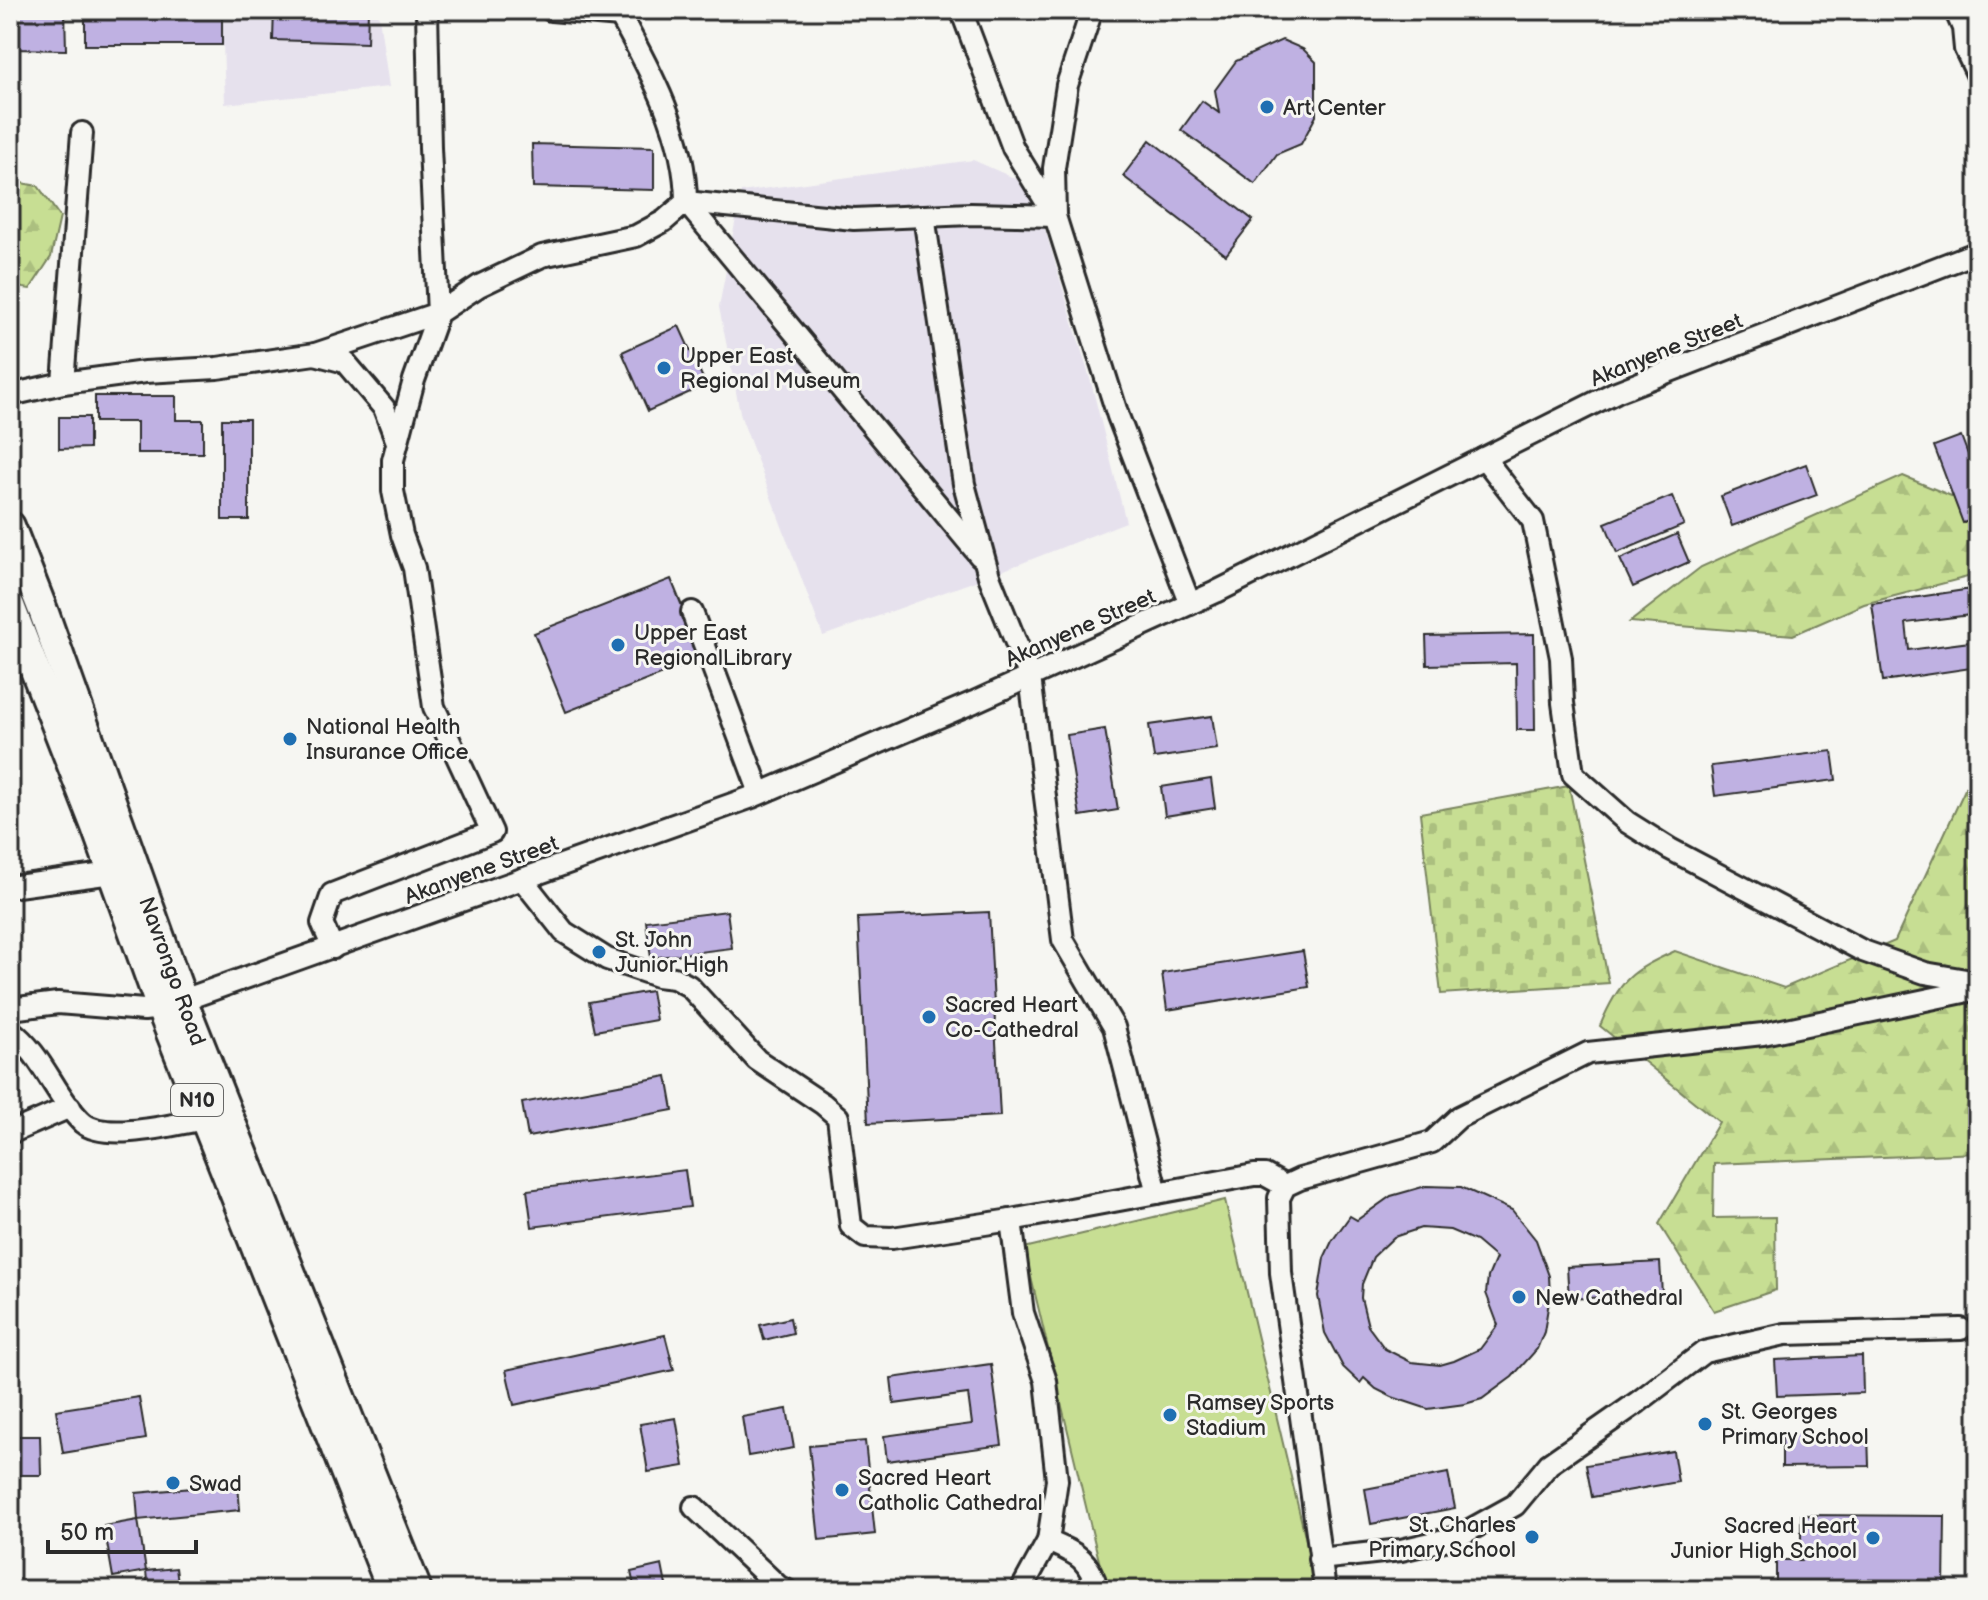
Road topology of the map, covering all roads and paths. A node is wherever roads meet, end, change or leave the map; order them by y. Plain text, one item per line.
1 (427, 10) edge
2 (551, 10) edge
3 (961, 10) edge
4 (1092, 10) edge
5 (1955, 10) edge
6 (618, 13) edge
7 (1978, 76) edge
8 (82, 133) dead end
9 (686, 202) junction
10 (924, 216) junction
11 (1055, 216) junction
12 (1978, 252) edge
13 (438, 313) junction
14 (315, 354) junction
15 (63, 383) junction
16 (10, 395) edge
17 (397, 442) junction
18 (1484, 458) junction
19 (10, 526) edge
20 (985, 563) junction
21 (1190, 604) junction
22 (10, 606) edge
23 (692, 612) dead end
24 (1030, 677) junction
25 (760, 793) junction
26 (112, 873) junction
27 (522, 879) junction
28 (10, 887) edge
29 (333, 948) junction
30 (1978, 982) edge
31 (1978, 989) edge
32 (172, 1005) junction
33 (10, 1009) edge
34 (10, 1030) edge
35 (70, 1107) junction
36 (205, 1119) junction
37 (10, 1133) edge
38 (1285, 1186) junction
39 (1157, 1193) junction
40 (1011, 1220) junction
41 (1961, 1329) dead end
42 (694, 1507) dead end
43 (1048, 1541) junction
44 (1319, 1559) junction
45 (392, 1590) edge
46 (417, 1590) edge
47 (786, 1590) edge
48 (1021, 1590) edge
49 (1098, 1590) edge
50 (1325, 1590) edge

1 - 13 street
2 - 6 street
3 - 11 street
4 - 11 street
5 - 7 street
6 - 9 street
8 - 15 street
9 - 10 street
9 - 13 street
9 - 20 street
10 - 11 street
10 - 20 street
11 - 21 street
12 - 18 street, Akanyene Street
13 - 14 street
13 - 17 street
14 - 15 street
14 - 17 street
15 - 16 street
17 - 29 street
18 - 21 street, Akanyene Street
18 - 30 street
19 - 32 highway, Navrongo Road / N10
20 - 24 street
21 - 24 street, Akanyene Street
22 - 26 highway, Navrongo Road / N10
23 - 25 street
24 - 25 street, Akanyene Street
24 - 39 street
25 - 27 street, Akanyene Street
26 - 28 street
26 - 32 highway, Navrongo Road / N10
27 - 29 street, Akanyene Street
27 - 40 street
29 - 32 street, Akanyene Street
31 - 38 street
32 - 33 street, Akanyene Street
32 - 36 highway, Navrongo Road / N10
32 - 46 highway, Navrongo Road / N10
34 - 35 street
35 - 36 street
35 - 37 street
36 - 45 highway, Navrongo Road / N10
38 - 39 street
38 - 44 street
39 - 40 street
40 - 43 street
41 - 44 street
42 - 47 street
43 - 48 street
43 - 49 street
44 - 50 street

